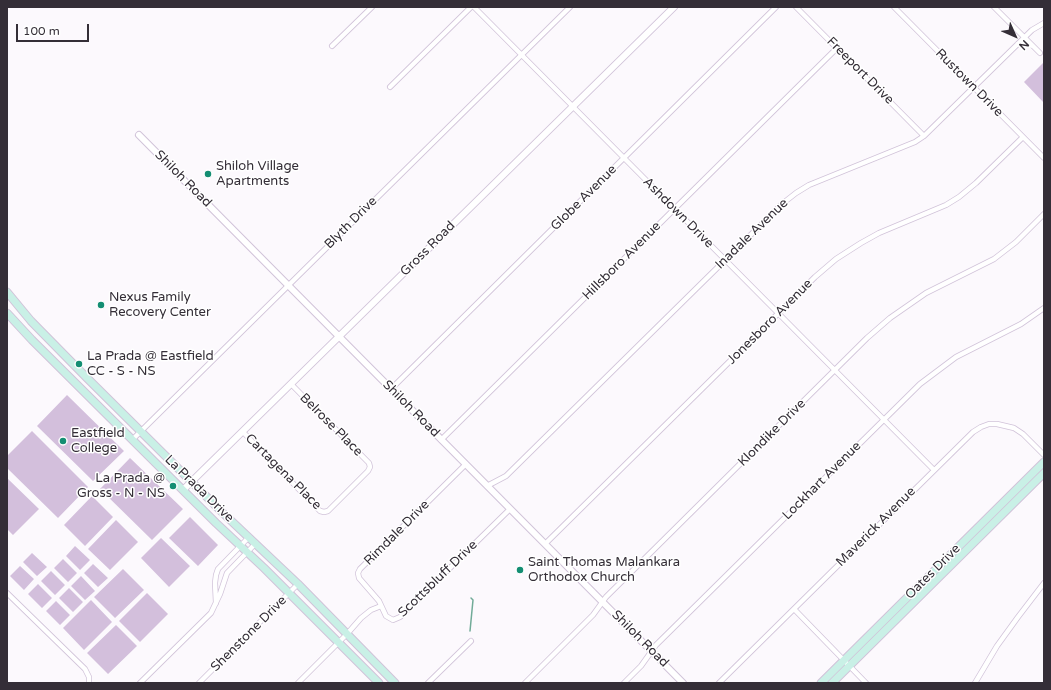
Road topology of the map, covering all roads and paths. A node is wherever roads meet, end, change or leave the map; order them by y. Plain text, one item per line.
1 (372, 7) edge
2 (472, 7) edge
3 (570, 7) edge
4 (674, 7) edge
5 (776, 7) edge
6 (796, 7) edge
7 (894, 7) edge
8 (994, 7) edge
9 (1044, 23) edge
10 (1024, 37) junction
11 (332, 46) dead end
12 (837, 48) junction
13 (1040, 53) dead end
14 (522, 55) junction
15 (390, 87) dead end
16 (974, 87) junction
17 (573, 107) junction
18 (139, 135) dead end
19 (924, 136) junction
20 (1023, 137) junction
21 (1044, 158) edge
22 (624, 159) junction
23 (674, 209) junction
24 (1044, 214) edge
25 (725, 260) junction
26 (288, 286) junction
27 (7, 292) edge
28 (10, 302) edge
29 (1044, 308) edge
30 (7, 313) edge
31 (778, 314) junction
32 (339, 337) junction
33 (64, 355) junction
34 (56, 363) junction
35 (835, 370) junction
36 (291, 384) junction
37 (391, 389) junction
38 (884, 420) junction
39 (141, 432) junction
40 (243, 432) junction
41 (132, 440) junction
42 (441, 440) junction
43 (1044, 455) edge
44 (1044, 462) edge
45 (466, 464) junction
46 (934, 470) junction
47 (1044, 473) edge
48 (191, 482) junction
49 (487, 486) junction
50 (183, 490) junction
51 (510, 509) junction
52 (324, 512) joint
53 (249, 537) junction
54 (256, 543) junction
55 (545, 544) junction
56 (241, 546) junction
57 (247, 552) junction
58 (1044, 583) edge
59 (298, 584) junction
60 (7, 592) edge
61 (289, 593) junction
62 (603, 602) junction
63 (216, 604) junction
64 (381, 606) junction
65 (794, 609) junction
66 (348, 634) junction
67 (471, 641) dead end
68 (339, 642) junction
69 (652, 651) junction
70 (844, 660) junction
71 (849, 666) junction
72 (90, 683) edge
73 (140, 683) edge
74 (199, 683) edge
75 (298, 683) edge
76 (379, 683) edge
77 (396, 683) edge
78 (428, 683) edge
79 (525, 683) edge
80 (624, 683) edge
81 (683, 683) edge
82 (720, 683) edge
83 (821, 683) edge
84 (832, 683) edge
85 (866, 683) edge
86 (974, 683) edge

1 - 11 street
2 - 14 street, Ashdown Drive
2 - 15 street
3 - 14 street, Blyth Drive
4 - 17 street, Gross Road
5 - 22 street, Globe Avenue
6 - 12 street, Freeport Drive
7 - 16 street, Rustown Drive
8 - 10 street
9 - 10 street, Inadale Avenue
10 - 13 street
10 - 16 street, Inadale Avenue
12 - 19 street, Freeport Drive
12 - 23 street, Hillsboro Avenue
14 - 17 street, Ashdown Drive
14 - 26 street, Blyth Drive
16 - 19 street, Inadale Avenue
16 - 20 street, Rustown Drive
17 - 22 street, Ashdown Drive
17 - 32 street, Gross Road
18 - 26 street, Shiloh Road
19 - 25 street, Inadale Avenue
20 - 21 street, Rustown Drive
20 - 31 street, Jonesboro Avenue
22 - 23 street, Ashdown Drive
22 - 37 street, Globe Avenue
23 - 25 street, Ashdown Drive
23 - 42 street, Hillsboro Avenue
24 - 35 street, Klondike Drive
25 - 31 street, Ashdown Drive
25 - 49 street, Inadale Avenue
26 - 32 street, Shiloh Road
26 - 39 street, Blyth Drive
27 - 28 main road, La Prada Drive
28 - 33 main road, La Prada Drive
29 - 38 street, Lockhart Avenue
30 - 34 main road, La Prada Drive
31 - 35 street, Ashdown Drive
31 - 55 street, Jonesboro Avenue
32 - 36 street, Gross Road
32 - 37 street, Shiloh Road
33 - 34 main road
33 - 39 main road, La Prada Drive
34 - 41 main road, La Prada Drive
35 - 38 street, Ashdown Drive
35 - 62 street, Klondike Drive
36 - 40 street, Gross Road
36 - 52 street, Belrose Place
37 - 42 street, Shiloh Road
38 - 46 street, Ashdown Drive
38 - 69 street, Lockhart Avenue
39 - 41 street, Blyth Drive
39 - 48 main road, La Prada Drive
40 - 48 street, Gross Road
40 - 52 street, Cartagena Place
41 - 50 main road, La Prada Drive
42 - 45 street, Shiloh Road
43 - 46 street, Maverick Avenue
44 - 70 main road, Oates Drive
45 - 49 street, Shiloh Road
45 - 64 street, Rimdale Drive
46 - 65 street, Maverick Avenue
47 - 71 main road, Oates Drive
48 - 50 street, Gross Road
48 - 53 main road, La Prada Drive
49 - 51 street, Shiloh Road
50 - 56 main road, La Prada Drive
51 - 55 street, Shiloh Road
51 - 64 street, Scottsbluff Drive
53 - 54 main road, La Prada Drive
53 - 56 street
54 - 57 street
54 - 59 main road, La Prada Drive
55 - 62 street, Shiloh Road
56 - 57 main road, La Prada Drive
56 - 63 street
57 - 61 main road, La Prada Drive
57 - 63 street
58 - 86 street
59 - 61 street, Shenstone Drive
59 - 66 main road, La Prada Drive
60 - 72 street
61 - 68 main road, La Prada Drive
61 - 74 street, Shenstone Drive
62 - 69 street, Shiloh Road
62 - 79 street, Klondike Drive
63 - 73 street
64 - 66 street, Scottsbluff Drive
65 - 70 street
65 - 82 street, Maverick Avenue
66 - 68 street, Scottsbluff Drive
66 - 77 main road, La Prada Drive
67 - 78 street
68 - 75 street, Scottsbluff Drive
68 - 76 main road, La Prada Drive
69 - 80 street, Lockhart Avenue
69 - 81 street, Shiloh Road
70 - 71 street
70 - 83 main road, Oates Drive
71 - 84 main road, Oates Drive
71 - 85 street

